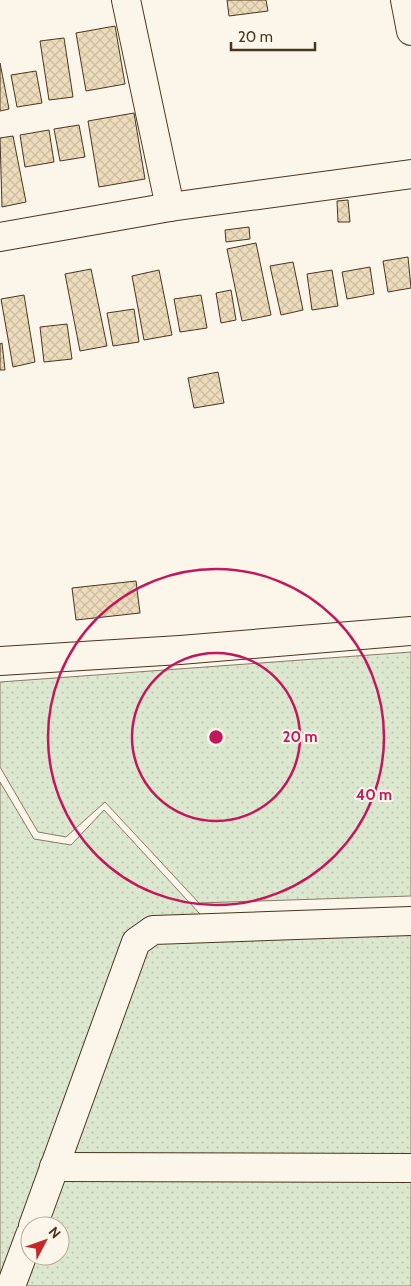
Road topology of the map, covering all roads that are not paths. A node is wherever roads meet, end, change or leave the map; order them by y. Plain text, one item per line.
1 (126, 0) edge
2 (405, 0) edge
3 (411, 31) edge
4 (411, 174) edge
5 (170, 207) junction
6 (0, 237) edge
7 (411, 631) edge
8 (0, 661) edge
9 (411, 921) edge
10 (54, 1167) junction
11 (411, 1168) edge
12 (37, 1216) edge
13 (20, 1262) edge
14 (11, 1286) edge

1 - 5 street
2 - 3 street
4 - 5 street
5 - 6 street
7 - 8 street
9 - 10 street
10 - 11 street
10 - 12 street
13 - 14 street

